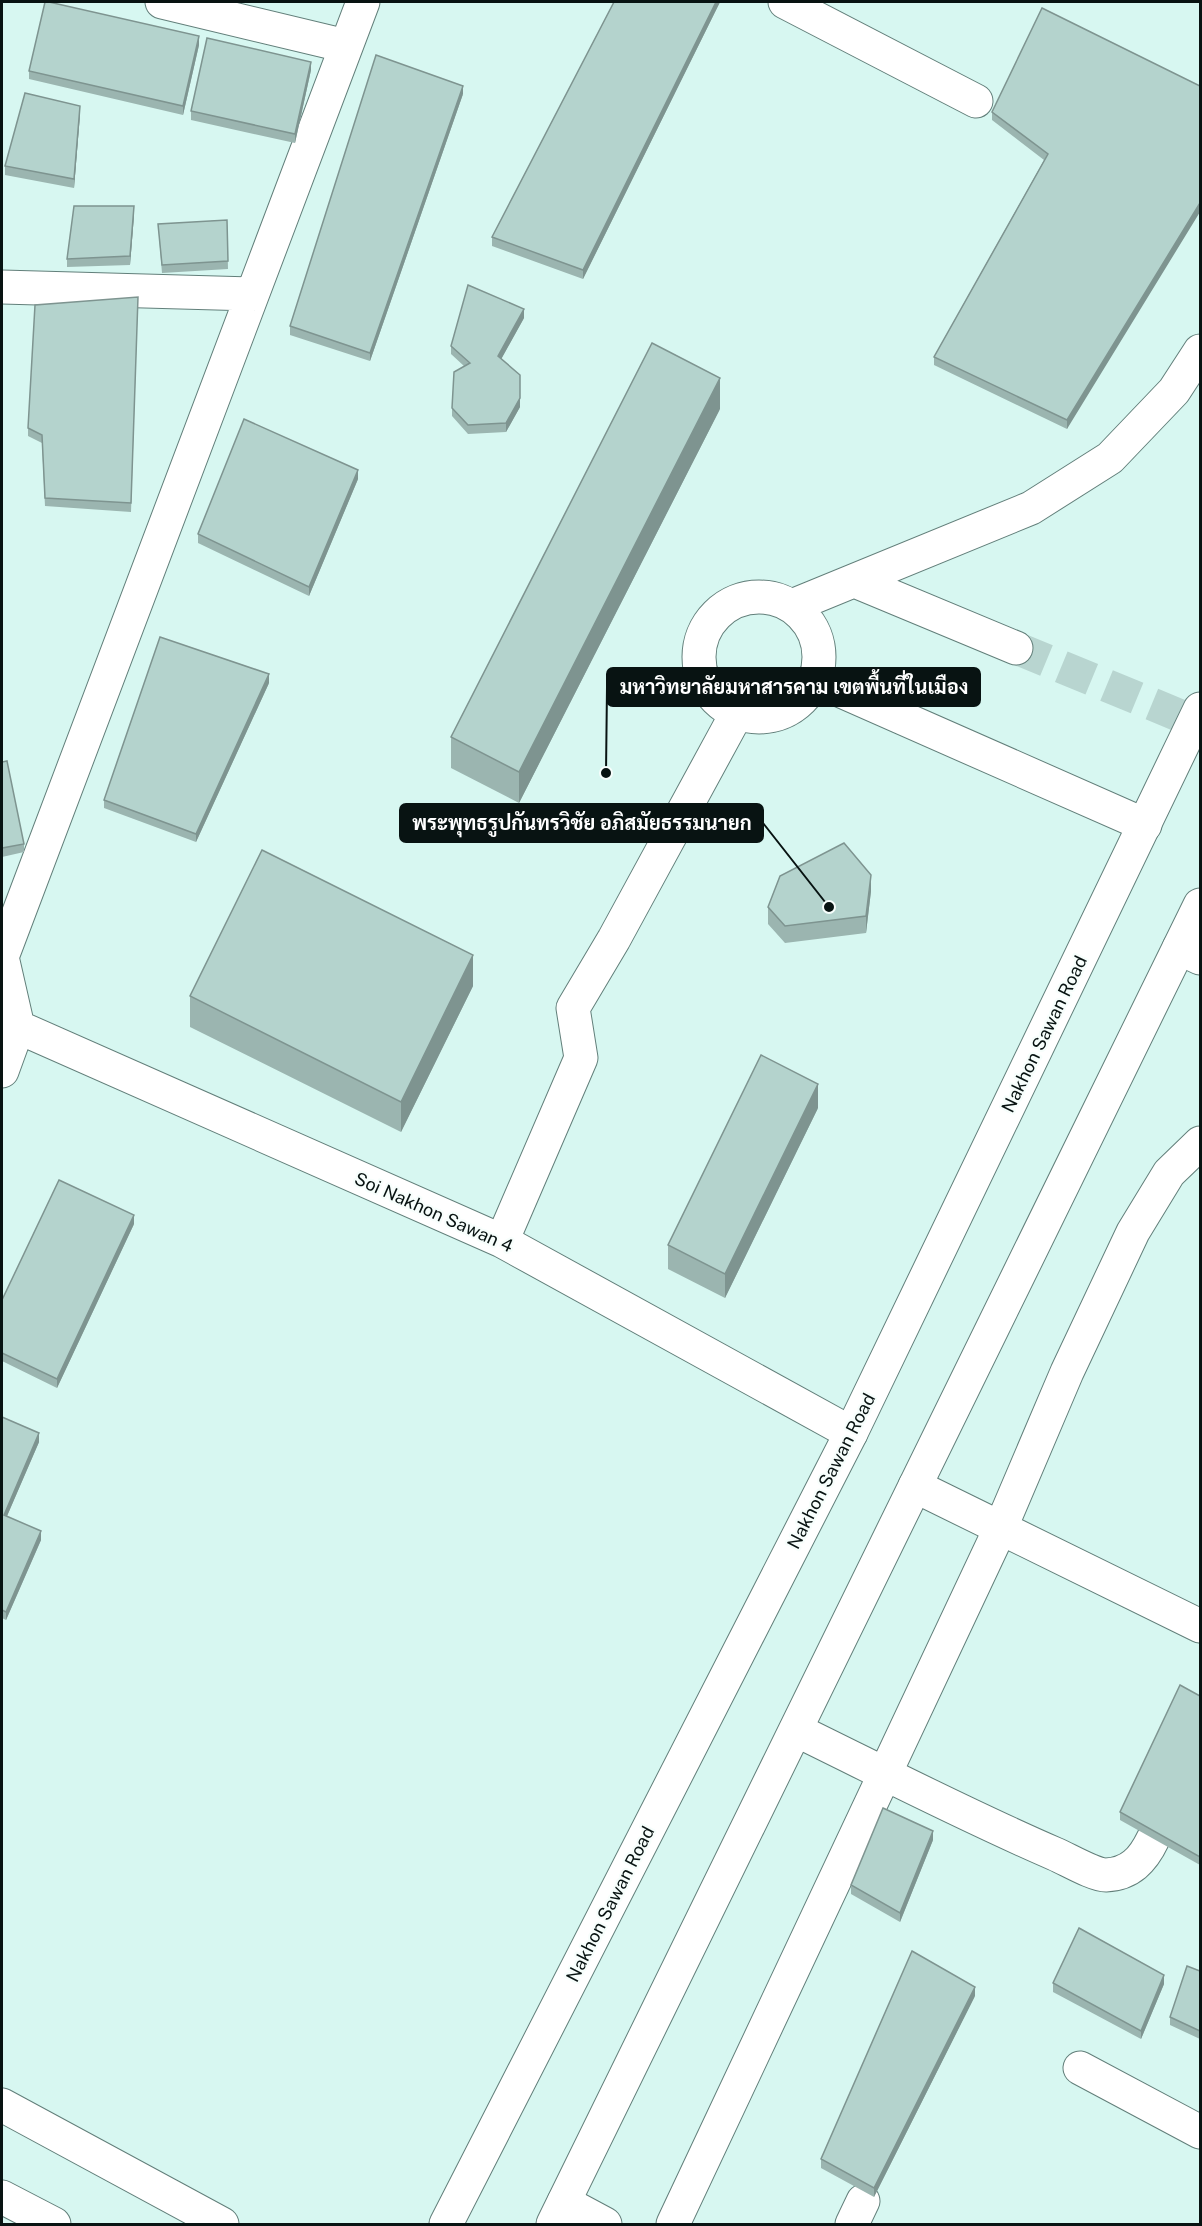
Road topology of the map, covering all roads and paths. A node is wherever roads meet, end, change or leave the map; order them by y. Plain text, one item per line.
1 (162, 2) edge
2 (363, 2) edge
3 (785, 2) edge
4 (346, 46) junction
5 (976, 101) dead end
6 (2, 287) edge
7 (252, 294) junction
8 (1200, 351) edge
9 (855, 581) junction
10 (792, 606) junction
11 (1016, 648) tunnel mouth
12 (814, 679) junction
13 (1200, 709) edge
14 (737, 713) junction
15 (1145, 825) junction
16 (1200, 904) edge
17 (1190, 953) edge
18 (10, 1027) edge
19 (2, 1071) edge
20 (1200, 1143) edge
21 (502, 1241) junction
22 (851, 1433) junction
23 (915, 1486) junction
24 (1001, 1527) junction
25 (1200, 1626) edge
26 (796, 1730) junction
27 (885, 1773) junction
28 (1153, 1839) edge
29 (1080, 2068) dead end
30 (2, 2105) edge
31 (1200, 2132) edge
32 (2, 2197) edge
33 (174, 2213) edge
34 (559, 2213) edge
35 (54, 2224) edge
36 (222, 2224) edge
37 (446, 2224) edge
38 (604, 2224) edge
39 (674, 2224) edge

1 - 4 main road
2 - 4 main road
3 - 5 main road
4 - 7 main road
6 - 7 main road
7 - 18 main road
8 - 9 main road
9 - 10 main road
9 - 11 main road
10 - 12 main road
10 - 14 main road
12 - 14 main road
12 - 15 main road
13 - 15 main road, Nakhon Sawan Road
14 - 21 main road
15 - 22 main road, Nakhon Sawan Road
16 - 17 main road
17 - 23 main road
18 - 19 main road
18 - 21 main road, Soi Nakhon Sawan 4
20 - 24 main road
21 - 22 main road, Soi Nakhon Sawan 4
22 - 37 main road, Nakhon Sawan Road
23 - 24 main road
23 - 26 main road
24 - 25 main road
24 - 27 main road
26 - 27 main road
26 - 34 main road
27 - 28 main road
27 - 39 main road
29 - 31 main road
30 - 33 main road
32 - 35 main road
33 - 36 main road
34 - 38 main road

